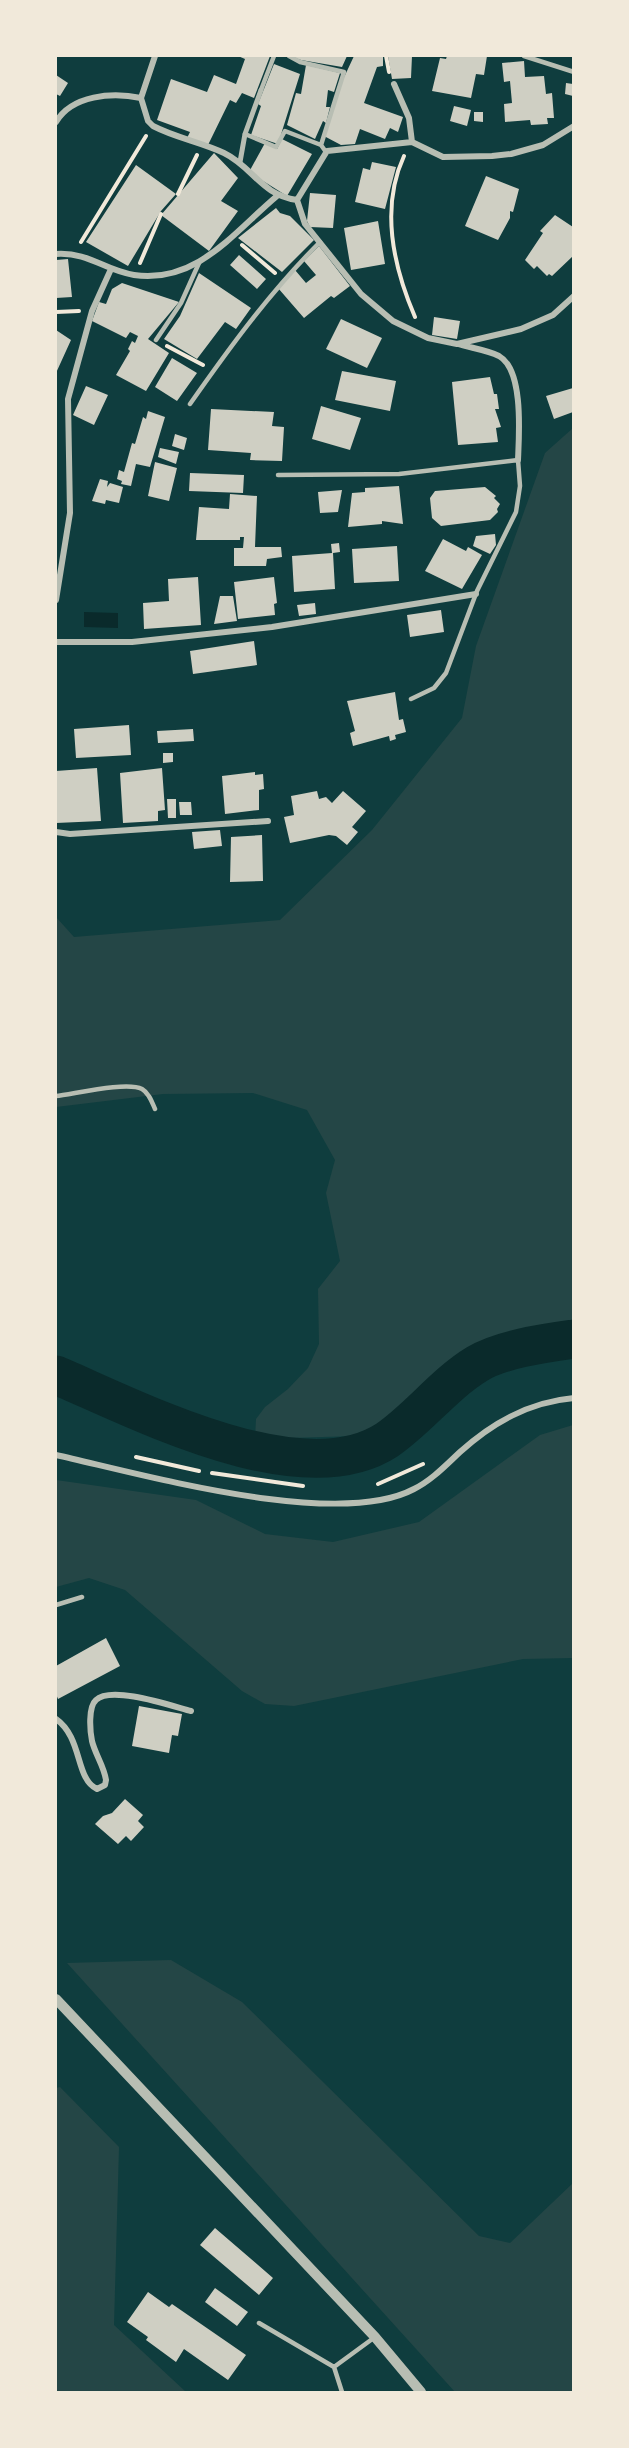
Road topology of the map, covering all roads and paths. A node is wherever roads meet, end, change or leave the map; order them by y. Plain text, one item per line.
1 (155, 56) edge
2 (274, 56) edge
3 (289, 56) edge
4 (524, 56) edge
5 (573, 72) edge
6 (393, 84) dead end
7 (261, 90) joint
8 (141, 98) junction
9 (56, 122) edge
10 (153, 126) junction
11 (573, 126) edge
12 (245, 134) junction
13 (411, 142) junction
14 (321, 145) junction
15 (201, 146) junction
16 (326, 152) junction
17 (240, 162) junction
18 (178, 194) dead end
19 (277, 196) junction
20 (297, 200) junction
21 (161, 214) dead end
22 (232, 237) junction
23 (320, 242) junction
24 (74, 253) junction
25 (56, 254) edge
26 (199, 263) junction
27 (111, 268) junction
28 (135, 275) junction
29 (283, 279) junction
30 (573, 296) edge
31 (92, 311) junction
32 (56, 312) edge
33 (428, 338) junction
34 (156, 340) joint
35 (457, 344) junction
36 (213, 370) junction
37 (190, 404) dead end
38 (518, 460) junction
39 (278, 475) dead end
40 (476, 594) junction
41 (56, 600) edge
42 (56, 642) edge
43 (411, 699) dead end
44 (268, 821) dead end
45 (56, 832) edge
46 (56, 1096) edge
47 (155, 1109) dead end
48 (573, 1398) edge
49 (56, 1455) edge
50 (126, 1455) dead end
51 (425, 1464) dead end
52 (308, 1487) dead end
53 (372, 1487) dead end
54 (82, 1597) dead end
55 (56, 1605) edge
56 (191, 1711) dead end
57 (56, 1719) edge
58 (56, 1999) edge
59 (259, 2323) dead end
60 (375, 2337) junction
61 (334, 2367) junction
62 (342, 2392) edge
63 (421, 2392) edge

1 - 8 street
2 - 7 lane
3 - 14 lane
4 - 5 lane
6 - 13 street
7 - 12 street
8 - 9 street
8 - 10 street
10 - 15 street
10 - 24 path
11 - 13 street
12 - 14 lane
12 - 17 street
13 - 16 street
13 - 33 path
14 - 16 lane
15 - 17 street
15 - 18 path
16 - 20 street
17 - 19 street
19 - 20 street
19 - 22 street
20 - 23 street
21 - 28 path
22 - 26 street
22 - 29 path
23 - 29 lane
23 - 33 street
24 - 25 street
24 - 27 street
26 - 28 street
26 - 34 lane
27 - 28 street
27 - 31 street
29 - 36 lane
30 - 35 street
31 - 32 path
31 - 41 street
33 - 35 street
34 - 36 path
35 - 38 street
36 - 37 lane
38 - 39 lane
38 - 40 lane
40 - 42 street
40 - 43 lane
44 - 45 street
46 - 47 lane
48 - 49 street
50 - 52 path
51 - 53 path
54 - 55 lane
56 - 57 street
58 - 60 street
59 - 61 lane
60 - 61 lane
60 - 63 street
61 - 62 lane

